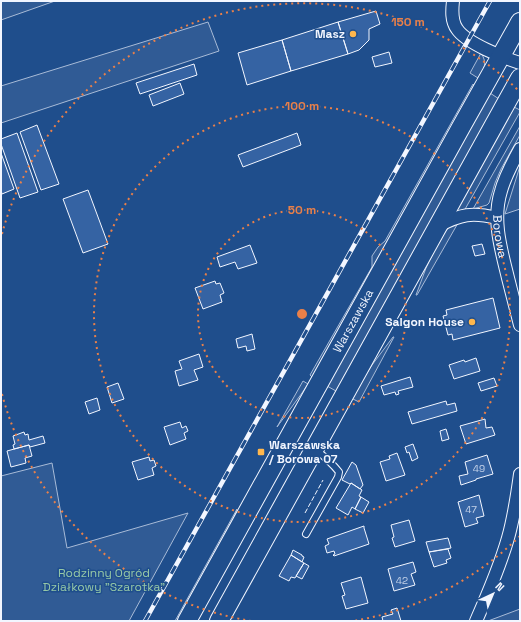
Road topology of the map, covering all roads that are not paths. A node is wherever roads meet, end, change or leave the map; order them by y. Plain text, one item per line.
1 (452, 1) edge
2 (520, 22) edge
3 (500, 57) junction
4 (520, 63) edge
5 (520, 78) edge
6 (520, 149) edge
7 (497, 218) junction
8 (437, 227) junction
9 (520, 325) edge
10 (314, 448) junction
11 (519, 481) edge
12 (306, 534) dead end
13 (187, 621) edge
14 (219, 621) edge
15 (476, 621) edge

1 - 3 street
2 - 3 main road, Warszawska
3 - 4 street
3 - 13 main road, Warszawska
5 - 8 main road
6 - 7 street, Borowa
7 - 8 street
7 - 9 street, Borowa
8 - 10 main road
10 - 12 lane
10 - 14 main road
11 - 15 street

